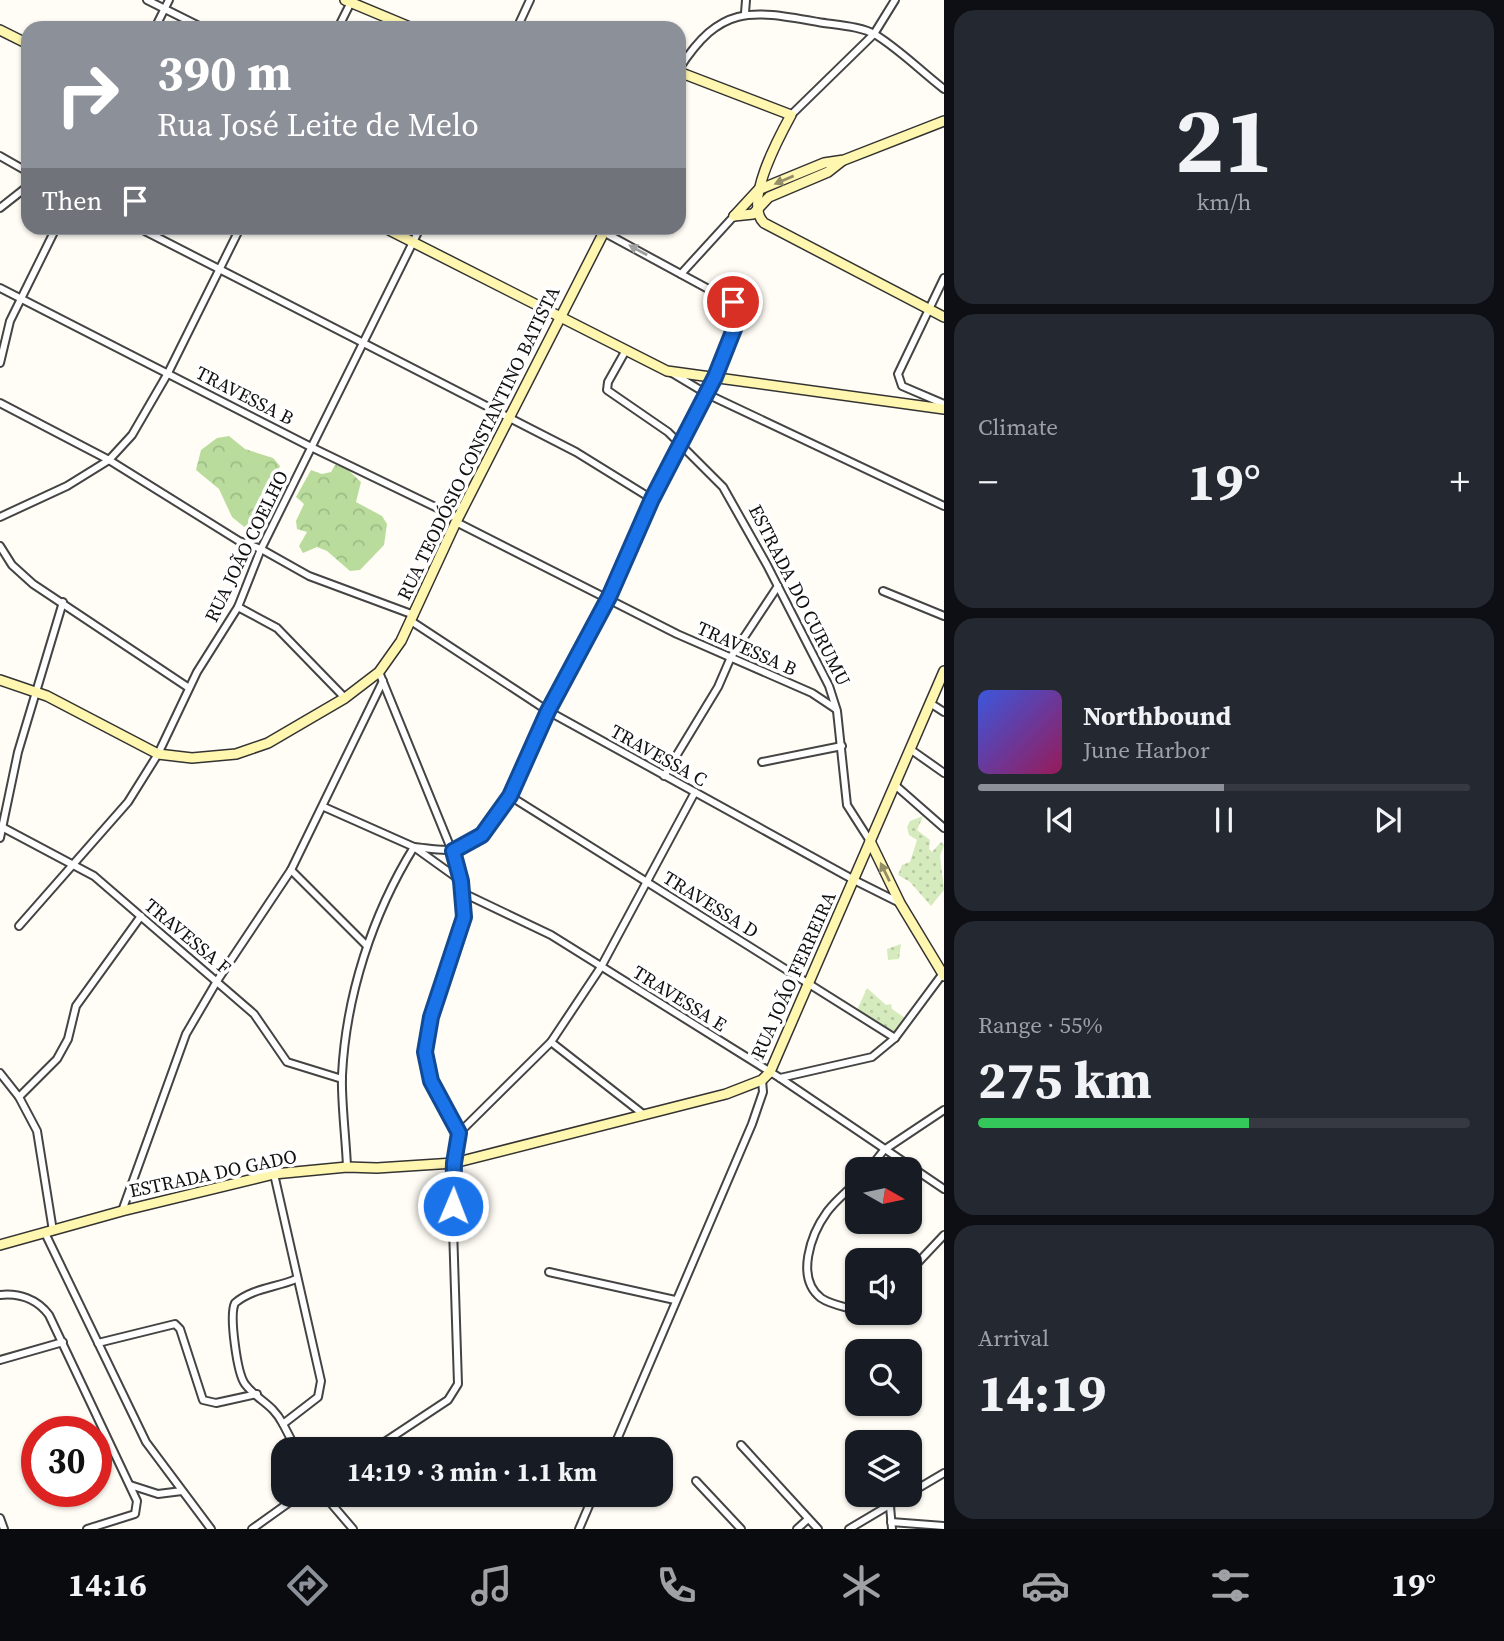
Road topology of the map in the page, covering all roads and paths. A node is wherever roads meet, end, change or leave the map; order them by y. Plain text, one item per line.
1 (147, 0) edge
2 (169, 0) edge
3 (528, 0) edge
4 (746, 0) edge
5 (895, 0) edge
6 (349, 1) edge
7 (164, 9) junction
8 (745, 13) junction
9 (158, 21) edge
10 (189, 21) edge
11 (341, 21) edge
12 (396, 21) edge
13 (520, 21) edge
14 (0, 30) edge
15 (874, 34) junction
16 (21, 40) edge
17 (686, 63) edge
18 (686, 75) edge
19 (944, 89) edge
20 (791, 115) junction
21 (944, 121) edge
22 (0, 156) edge
23 (844, 160) junction
24 (21, 168) edge
25 (758, 191) junction
26 (21, 192) edge
27 (0, 208) edge
28 (757, 211) junction
29 (734, 216) junction
30 (52, 235) edge
31 (153, 235) edge
32 (236, 235) edge
33 (400, 235) edge
34 (416, 235) edge
35 (599, 235) edge
36 (613, 235) edge
37 (412, 241) junction
38 (219, 268) junction
39 (681, 274) junction
40 (944, 278) edge
41 (0, 288) edge
42 (19, 300) junction
43 (928, 309) junction
44 (558, 316) junction
45 (944, 317) edge
46 (364, 341) junction
47 (626, 350) junction
48 (0, 363) edge
49 (667, 371) junction
50 (168, 373) junction
51 (715, 377) junction
52 (707, 394) junction
53 (0, 403) edge
54 (944, 406) edge
55 (508, 417) junction
56 (682, 443) junction
57 (313, 448) junction
58 (109, 460) junction
59 (652, 499) junction
60 (944, 506) edge
61 (0, 517) edge
62 (457, 520) junction
63 (0, 546) edge
64 (261, 549) junction
65 (778, 586) junction
66 (883, 591) dead end
67 (609, 597) junction
68 (63, 602) junction
69 (238, 607) junction
70 (944, 616) edge
71 (412, 618) junction
72 (731, 657) junction
73 (944, 671) edge
74 (381, 676) junction
75 (0, 680) edge
76 (190, 688) junction
77 (36, 691) junction
78 (345, 698) junction
79 (930, 703) junction
80 (837, 710) junction
81 (548, 711) junction
82 (944, 712) edge
83 (842, 746) junction
84 (911, 749) junction
85 (158, 754) junction
86 (762, 762) dead end
87 (944, 774) edge
88 (664, 776) junction
89 (895, 785) junction
90 (695, 792) junction
91 (510, 796) junction
92 (324, 807) junction
93 (2, 827) edge
94 (944, 828) edge
95 (0, 838) edge
96 (870, 841) junction
97 (414, 847) junction
98 (453, 851) junction
99 (74, 864) junction
100 (291, 870) junction
101 (854, 880) junction
102 (461, 881) junction
103 (645, 882) junction
104 (463, 893) junction
105 (900, 903) junction
106 (141, 916) junction
107 (19, 926) dead end
108 (366, 945) junction
109 (601, 967) junction
110 (943, 974) edge
111 (218, 981) junction
112 (808, 983) junction
113 (895, 1038) junction
114 (551, 1042) junction
115 (770, 1072) junction
116 (0, 1073) edge
117 (780, 1078) junction
118 (342, 1079) junction
119 (762, 1080) junction
120 (19, 1097) junction
121 (944, 1110) edge
122 (643, 1114) junction
123 (459, 1133) junction
124 (884, 1150) junction
125 (878, 1157) edge
126 (454, 1163) junction
127 (347, 1167) junction
128 (274, 1174) junction
129 (944, 1189) edge
130 (845, 1194) edge
131 (122, 1211) junction
132 (49, 1232) junction
133 (944, 1235) edge
134 (0, 1245) edge
135 (922, 1258) edge
136 (549, 1272) dead end
137 (296, 1279) junction
138 (0, 1295) edge
139 (675, 1300) junction
140 (845, 1306) edge
141 (63, 1342) junction
142 (98, 1343) junction
143 (0, 1360) edge
144 (257, 1394) junction
145 (283, 1424) junction
146 (290, 1437) edge
147 (392, 1437) edge
148 (618, 1437) edge
149 (741, 1445) dead end
150 (944, 1473) edge
151 (696, 1481) dead end
152 (130, 1485) junction
153 (922, 1486) edge
154 (182, 1491) junction
155 (283, 1507) edge
156 (334, 1507) edge
157 (588, 1507) edge
158 (888, 1507) edge
159 (890, 1507) edge
160 (0, 1518) edge
161 (808, 1519) junction
162 (891, 1525) edge
163 (944, 1526) edge
164 (4, 1529) edge
165 (87, 1529) edge
166 (211, 1529) edge
167 (252, 1529) edge
168 (353, 1529) edge
169 (579, 1529) edge
170 (741, 1529) edge
171 (797, 1529) edge
172 (818, 1529) edge
173 (849, 1529) edge

1 - 7 street
2 - 7 street
3 - 13 street
4 - 8 street
5 - 15 street
6 - 11 street
6 - 12 street
7 - 9 street
7 - 10 street
8 - 15 street
8 - 17 street
14 - 16 street
15 - 19 street
15 - 20 street
18 - 20 street
20 - 25 street
21 - 23 street
22 - 24 street
23 -> 25 street
23 - 28 street
25 - 28 street
25 - 29 street
26 - 27 street
28 - 29 street
28 - 43 street
29 - 39 street
30 - 42 street
31 - 38 street
32 - 38 street
33 - 37 street
34 - 37 street, RUA JOÃO COELHO
35 - 44 street, RUA TEODÓSIO CONSTANTINO BATISTA
39 -> 36 street
37 - 44 street
37 - 46 street, RUA JOÃO COELHO
38 - 46 street
38 - 50 street
39 - 51 street
40 - 43 street
41 - 42 street, TRAVESSA B
42 - 48 street
42 - 50 street, TRAVESSA B
43 - 45 street
43 - 54 street
44 - 47 street
44 - 55 street, RUA TEODÓSIO CONSTANTINO BATISTA
46 - 55 street
46 - 57 street, RUA JOÃO COELHO
47 - 49 street
47 - 56 street, ESTRADA DO CURUMU
49 - 51 street
49 - 52 street
50 - 57 street, TRAVESSA B
50 - 58 street
51 - 52 street
51 - 54 street
52 - 56 street
52 - 60 street
53 - 58 street, TRAVESSA C
55 - 59 street
55 - 62 street, RUA TEODÓSIO CONSTANTINO BATISTA
56 - 59 street
56 - 65 street, ESTRADA DO CURUMU
57 - 62 street, TRAVESSA B
57 - 64 street, RUA JOÃO COELHO
58 - 61 street
58 - 64 street, TRAVESSA C
59 - 67 street
62 - 67 street, TRAVESSA B
62 - 71 street, RUA TEODÓSIO CONSTANTINO BATISTA
63 - 68 street
64 - 69 street, RUA JOÃO COELHO
64 - 71 street, TRAVESSA C
65 - 72 street
65 - 80 street, ESTRADA DO CURUMU
66 - 70 street
67 - 72 street, TRAVESSA B
67 - 81 street
68 - 76 street
68 - 77 street
69 - 76 street, RUA JOÃO COELHO
69 - 78 street
71 - 74 street, RUA TEODÓSIO CONSTANTINO BATISTA
71 - 81 street, TRAVESSA C
72 - 80 street, TRAVESSA B
72 - 88 street
73 - 79 street, RUA JOÃO FERREIRA
74 - 78 street
74 - 92 street, RUA TEODÓSIO CONSTANTINO BATISTA
74 - 98 street
75 - 77 street
76 - 85 street, RUA JOÃO COELHO
77 - 85 street
77 - 93 street
78 - 85 street
79 - 82 street
79 - 84 street, RUA JOÃO FERREIRA
80 - 83 street, ESTRADA DO CURUMU
81 - 88 street, TRAVESSA C
81 - 91 street
83 - 86 street
83 - 96 street, ESTRADA DO CURUMU
84 - 87 street
84 - 89 street, RUA JOÃO FERREIRA
85 - 99 street, RUA JOÃO COELHO
88 - 90 street, TRAVESSA C
89 - 94 street
89 - 96 street, RUA JOÃO FERREIRA
90 - 101 street, TRAVESSA C
90 - 103 street
91 - 98 street
91 - 103 street, TRAVESSA D
92 - 97 street
92 - 100 street, RUA TEODÓSIO CONSTANTINO BATISTA
93 - 95 street
93 - 99 street, TRAVESSA F
96 - 101 street, RUA JOÃO FERREIRA
105 -> 96 street, ESTRADA DO CURUMU
97 - 98 street
97 - 102 street
97 - 108 street
98 - 102 street
99 - 106 street, TRAVESSA F
99 - 107 street, RUA JOÃO COELHO
100 - 108 street
100 - 111 street, RUA TEODÓSIO CONSTANTINO BATISTA
101 - 105 street, TRAVESSA C
101 - 112 street, RUA JOÃO FERREIRA
102 - 104 street
103 - 109 street
103 - 112 street, TRAVESSA D
104 - 109 street, TRAVESSA E
104 - 123 street
105 - 110 street, ESTRADA DO CURUMU
106 - 111 street, TRAVESSA F
106 - 120 street
108 - 118 street
109 - 114 street
109 - 115 street, TRAVESSA E
110 - 113 street
111 - 118 street, TRAVESSA F
111 - 131 street, RUA TEODÓSIO CONSTANTINO BATISTA
112 - 113 street, TRAVESSA D
112 - 115 street, RUA JOÃO FERREIRA
113 - 117 street
114 - 122 street
114 - 123 street
115 - 117 street, TRAVESSA E
115 - 119 street, RUA JOÃO FERREIRA
116 - 120 street
117 - 124 street, TRAVESSA E
118 - 127 street
119 - 122 street, ESTRADA DO GADO
119 - 139 street, RUA JOÃO FERREIRA
120 - 132 street
121 - 124 street
122 - 126 street, ESTRADA DO GADO
123 - 126 street
124 - 125 street
124 - 129 street, TRAVESSA E
126 - 127 street, ESTRADA DO GADO
126 - 147 street
127 - 128 street, ESTRADA DO GADO
128 - 131 street, ESTRADA DO GADO
128 - 137 street
130 - 140 street
131 - 132 street, ESTRADA DO GADO
132 - 134 street, ESTRADA DO GADO
132 - 142 street
133 - 135 street
136 - 139 street
137 - 144 street
137 - 145 street
138 - 141 street
139 - 148 street, RUA JOÃO FERREIRA
141 - 143 street
141 - 152 street
142 - 144 street
142 - 154 street
144 - 145 street
145 - 146 street
149 - 161 street
150 - 153 street
151 - 170 street
152 - 154 street
152 - 165 street
154 - 166 street
155 - 167 street
156 - 168 street
157 - 169 street
158 - 173 street
159 - 162 street
160 - 164 street
161 - 171 street
161 - 172 street
162 - 163 street

